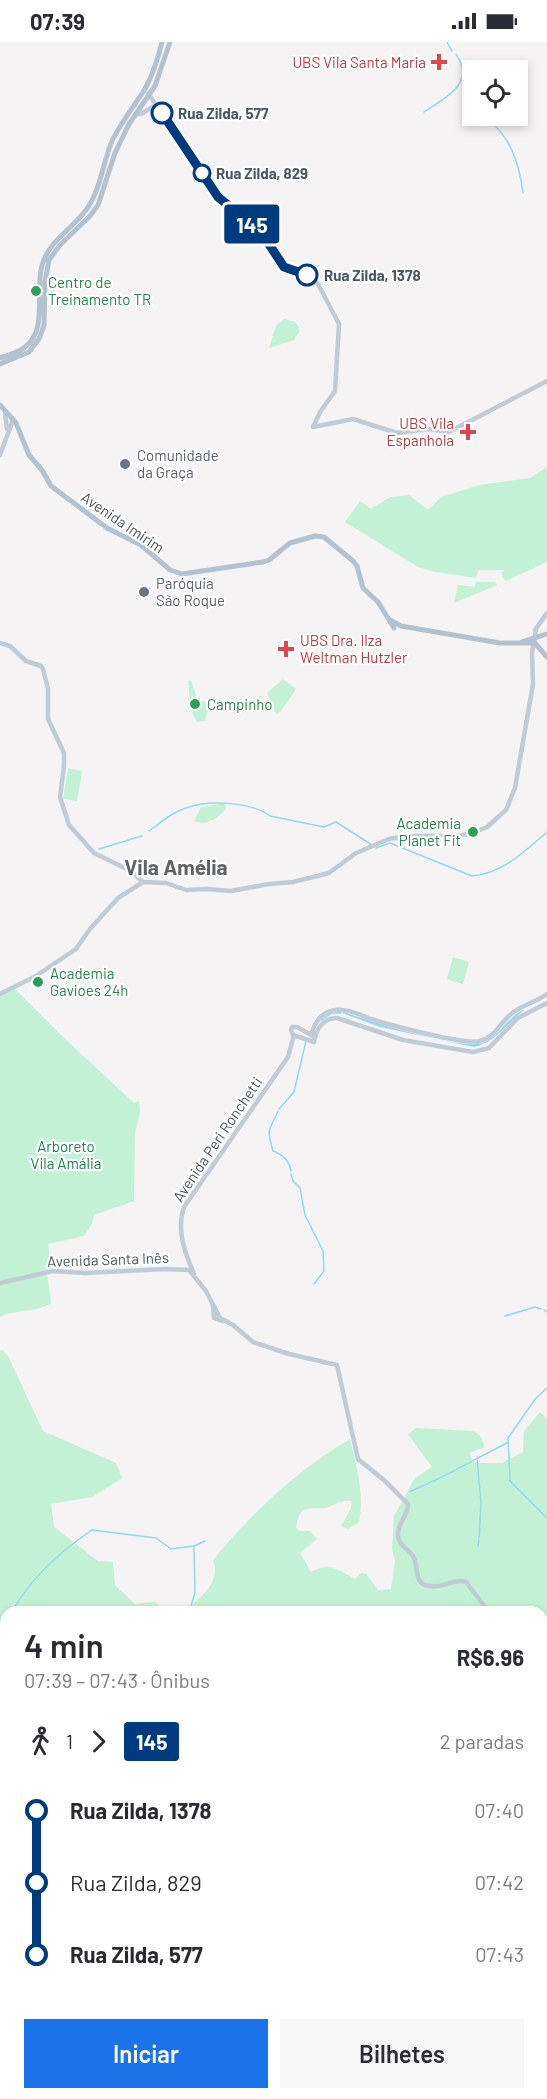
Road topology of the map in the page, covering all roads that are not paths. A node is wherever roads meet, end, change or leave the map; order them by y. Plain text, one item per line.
1 (162, 42) edge
2 (170, 42) edge
3 (160, 64) junction
4 (145, 88) junction
5 (150, 96) junction
6 (135, 104) junction
7 (156, 105) junction
8 (136, 114) junction
9 (125, 116) junction
10 (131, 121) junction
11 (42, 283) junction
12 (42, 310) junction
13 (24, 348) junction
14 (0, 358) edge
15 (16, 358) junction
16 (0, 364) edge
17 (547, 381) edge
18 (0, 406) edge
19 (5, 414) junction
20 (13, 422) junction
21 (8, 431) junction
22 (0, 455) edge
23 (547, 613) edge
24 (389, 620) junction
25 (394, 628) dead end
26 (536, 641) edge
27 (0, 643) edge
28 (547, 657) edge
29 (143, 882) junction
30 (0, 994) edge
31 (547, 994) edge
32 (542, 998) junction
33 (532, 1003) junction
34 (546, 1004) edge
35 (333, 1010) junction
36 (345, 1010) junction
37 (532, 1010) junction
38 (333, 1018) junction
39 (342, 1019) junction
40 (314, 1026) junction
41 (302, 1029) junction
42 (295, 1035) junction
43 (313, 1038) junction
44 (189, 1271) junction
45 (0, 1282) edge
46 (484, 1606) edge

1 - 3 main road
2 - 3 main road
3 - 4 main road
3 - 5 main road
4 - 5 main road
4 - 6 main road
5 - 7 main road
5 - 8 main road
6 - 8 main road
6 - 9 main road
7 - 8 main road
7 - 17 main road
8 - 10 main road
9 - 10 main road
9 - 11 main road
10 - 11 main road
11 - 12 main road
12 - 13 main road
12 - 15 main road
13 - 14 main road
13 - 15 main road
15 - 16 main road
18 - 19 main road, Avenida Imirim
18 - 20 main road, Avenida Imirim
19 - 20 main road, Avenida Imirim
19 - 21 main road
20 - 21 main road
20 - 24 main road, Avenida Imirim
21 - 22 main road
23 - 26 main road
24 - 25 main road
24 - 26 main road
26 - 28 main road
26 - 29 main road
27 - 29 main road
29 - 30 main road
31 - 32 main road
32 - 33 main road
32 - 34 main road
33 - 36 main road
33 - 37 main road
34 - 37 main road
35 - 36 main road
35 - 38 main road
35 - 40 main road
36 - 39 main road
37 - 39 main road
38 - 39 main road
38 - 43 main road
40 - 41 main road
40 - 43 main road
41 - 42 main road, Avenida Peri Ronchetti
41 - 43 main road
42 - 43 main road
42 - 44 main road, Avenida Peri Ronchetti
44 - 45 main road, Avenida Santa Inês
44 - 46 main road

